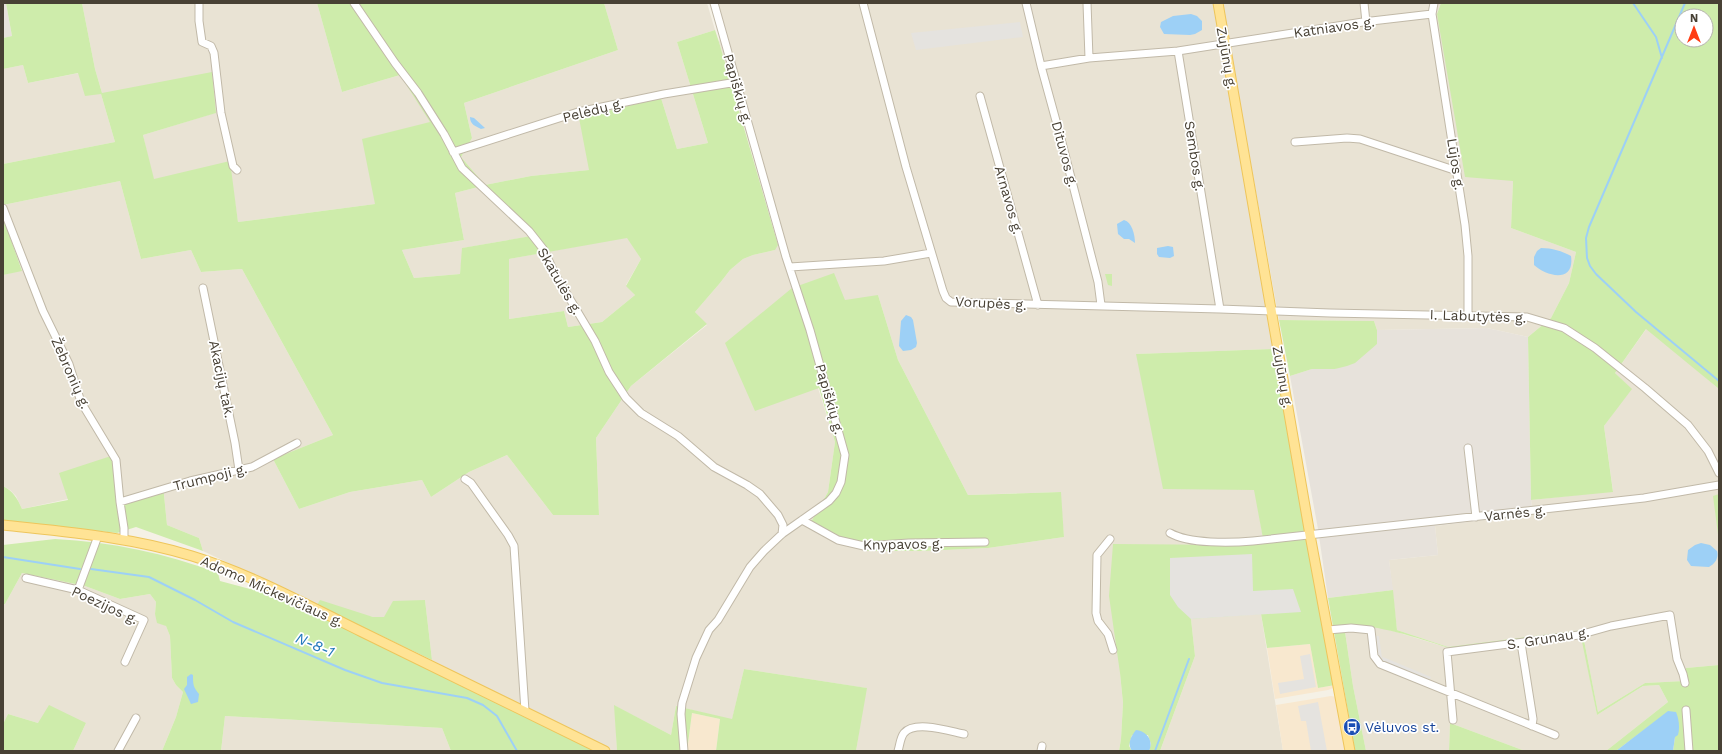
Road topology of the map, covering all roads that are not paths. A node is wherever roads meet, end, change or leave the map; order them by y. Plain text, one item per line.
1 (198, 3) edge
2 (354, 3) edge
3 (714, 3) edge
4 (863, 3) edge
5 (1026, 3) edge
6 (1087, 3) edge
7 (1218, 3) edge
8 (1364, 3) edge
9 (1434, 3) edge
10 (1432, 14) junction
11 (1366, 22) junction
12 (1225, 43) junction
13 (1178, 51) junction
14 (1089, 58) junction
15 (1040, 66) junction
16 (736, 82) junction
17 (980, 96) dead end
18 (1296, 142) dead end
19 (453, 152) junction
20 (237, 170) dead end
21 (1457, 171) junction
22 (3, 208) edge
23 (931, 253) junction
24 (790, 267) junction
25 (203, 288) dead end
26 (1038, 305) junction
27 (1101, 306) junction
28 (1220, 309) junction
29 (1271, 311) junction
30 (1468, 316) junction
31 (297, 443) dead end
32 (1468, 448) dead end
33 (239, 470) junction
34 (1719, 473) edge
35 (465, 479) dead end
36 (1719, 485) edge
37 (120, 502) junction
38 (1476, 517) junction
39 (802, 520) junction
40 (3, 524) edge
41 (1170, 533) dead end
42 (782, 534) junction
43 (1310, 535) junction
44 (98, 536) junction
45 (1110, 539) dead end
46 (124, 540) junction
47 (985, 542) dead end
48 (26, 578) dead end
49 (78, 590) junction
50 (1328, 630) junction
51 (1521, 643) junction
52 (1114, 650) dead end
53 (125, 662) dead end
54 (1685, 684) dead end
55 (1451, 694) junction
56 (1686, 710) dead end
57 (525, 711) junction
58 (136, 718) dead end
59 (1453, 720) dead end
60 (1532, 726) junction
61 (964, 734) dead end
62 (1555, 735) dead end
63 (118, 751) edge
64 (605, 751) edge
65 (684, 751) edge
66 (898, 751) edge
67 (1350, 751) edge
68 (1689, 751) edge

1 - 20 street
2 - 19 street, Skatulės g.
3 - 16 street, Papiškių g.
4 - 23 street, Vorupės g.
5 - 15 street, Dituvos g.
6 - 14 street
7 - 12 main road, Zujūnų g.
8 - 11 street
9 - 10 street
10 - 11 street, Katniavos g.
10 - 21 street, Lūjos g.
11 - 12 street, Katniavos g.
12 - 13 street
12 - 29 main road, Zujūnų g.
13 - 14 street
13 - 28 street, Sembos g.
14 - 15 street
15 - 27 street, Dituvos g.
16 - 19 street, Pelėdų g.
16 - 24 street, Papiškių g.
17 - 26 street, Arnavos g.
18 - 21 street
19 - 42 street, Skatulės g.
21 - 30 street, Lūjos g.
22 - 37 street, Žebronių g.
23 - 24 street
23 - 26 street, Vorupės g.
24 - 39 street, Papiškių g.
25 - 33 street, Akacijų tak.
26 - 27 street, Vorupės g.
27 - 28 street, Vorupės g.
28 - 29 street, Vorupės g.
29 - 30 street, I. Labutytės g.
29 - 43 main road, Zujūnų g.
30 - 34 street, I. Labutytės g.
31 - 33 street, Trumpoji g.
32 - 38 street
33 - 37 street, Trumpoji g.
35 - 57 street
36 - 38 street, Varnės g.
37 - 46 street, Žebronių g.
38 - 43 street, Varnės g.
39 - 42 street, Papiškių g.
39 - 47 street, Knypavos g.
40 - 44 main road, Adomo Mickevičiaus g.
41 - 43 street
42 - 65 street, Papiškių g.
43 - 50 main road, Zujūnų g.
44 - 46 main road, Adomo Mickevičiaus g.
44 - 49 street
45 - 52 street
46 - 57 main road, Adomo Mickevičiaus g.
48 - 49 street, Poezijos g.
49 - 53 street, Poezijos g.
50 - 55 street
50 - 67 main road, Zujūnų g.
51 - 54 street, S. Grunau g.
51 - 55 street, S. Grunau g.
51 - 60 street
55 - 59 street, S. Grunau g.
55 - 60 street
56 - 68 street
57 - 64 main road, Adomo Mickevičiaus g.
58 - 63 street
60 - 62 street
61 - 66 street

